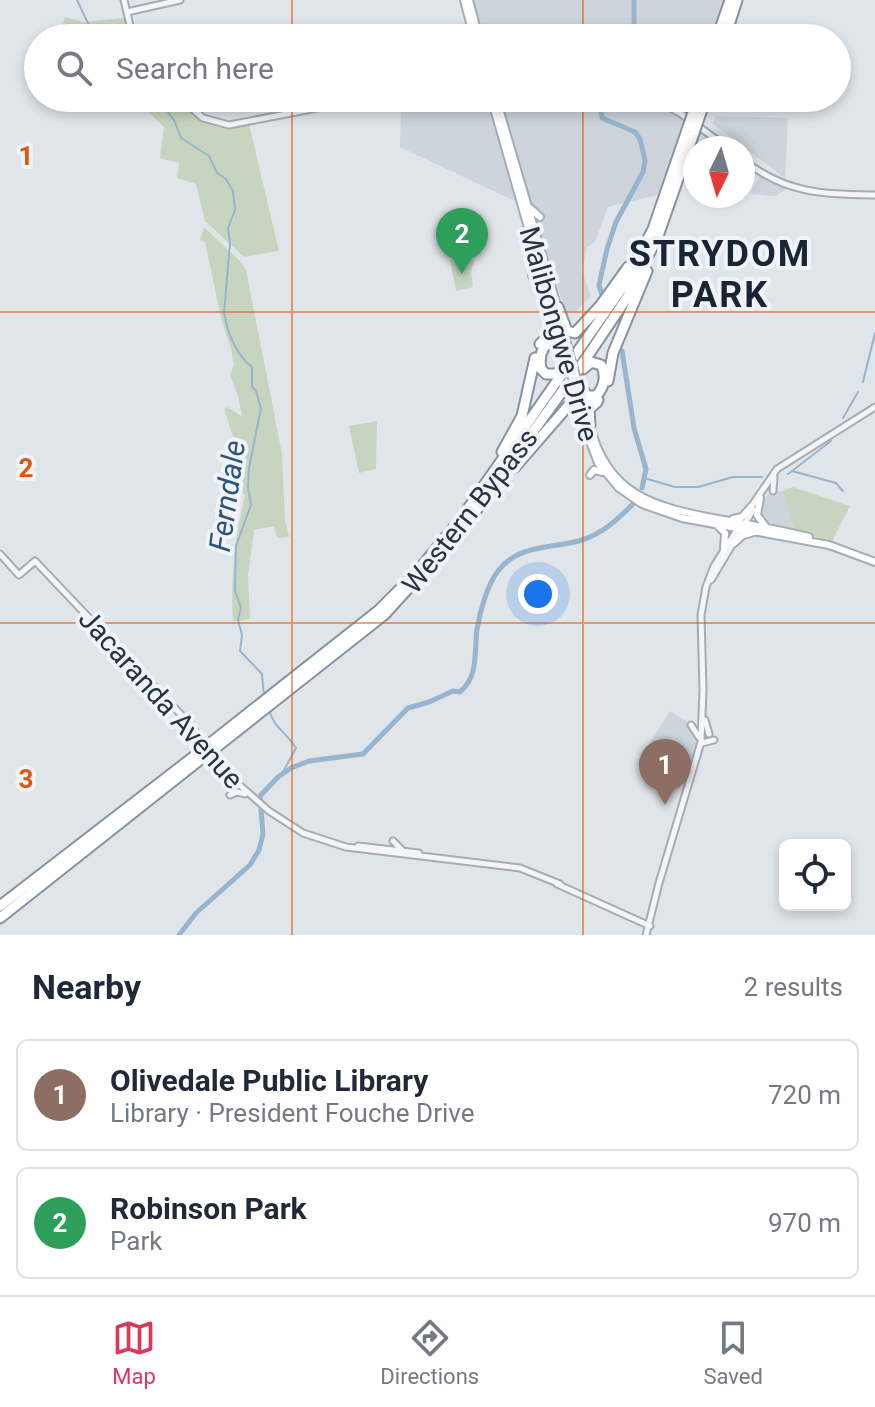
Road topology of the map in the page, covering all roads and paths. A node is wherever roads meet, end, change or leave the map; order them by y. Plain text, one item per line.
1 (124, 0) edge
2 (180, 0) edge
3 (466, 0) edge
4 (730, 0) edge
5 (737, 0) edge
6 (127, 12) junction
7 (130, 24) edge
8 (473, 24) edge
9 (722, 24) edge
10 (729, 24) edge
11 (197, 112) edge
12 (294, 112) edge
13 (498, 112) edge
14 (498, 112) edge
15 (678, 112) edge
16 (696, 112) edge
17 (691, 130) junction
18 (712, 136) edge
19 (679, 156) junction
20 (755, 167) edge
21 (681, 177) junction
22 (875, 195) edge
23 (527, 205) junction
24 (535, 228) junction
25 (630, 263) junction
26 (532, 276) dead end
27 (546, 287) junction
28 (558, 307) junction
29 (554, 318) junction
30 (562, 336) junction
31 (542, 341) junction
32 (567, 354) junction
33 (576, 381) junction
34 (599, 400) junction
35 (581, 407) junction
36 (875, 407) edge
37 (590, 425) junction
38 (792, 459) junction
39 (510, 473) junction
40 (590, 475) dead end
41 (609, 477) junction
42 (774, 477) junction
43 (481, 490) junction
44 (762, 496) junction
45 (751, 507) junction
46 (698, 515) junction
47 (714, 524) junction
48 (742, 526) junction
49 (768, 532) junction
50 (734, 543) junction
51 (724, 550) junction
52 (0, 554) edge
53 (875, 560) edge
54 (705, 591) junction
55 (400, 600) junction
56 (277, 695) junction
57 (703, 719) junction
58 (709, 734) dead end
59 (714, 740) dead end
60 (701, 742) junction
61 (204, 753) junction
62 (230, 795) dead end
63 (252, 797) junction
64 (296, 828) junction
65 (673, 839) junction
66 (383, 848) junction
67 (403, 850) junction
68 (447, 859) junction
69 (476, 862) junction
70 (661, 878) junction
71 (560, 884) junction
72 (0, 906) edge
73 (651, 913) junction
74 (0, 918) edge
75 (638, 921) junction
76 (650, 926) junction
77 (647, 935) edge

1 - 6 street
2 - 6 street
3 - 8 main road
4 - 9 highway
5 - 10 highway
6 - 7 street
11 - 12 street
13 - 23 main road, Malibongwe Drive
14 - 27 main road, Malibongwe Drive
15 - 18 street
16 - 17 highway, Western Bypass, bridge
17 - 19 highway, Western Bypass
17 - 21 highway, Western Bypass
19 - 25 highway
19 - 43 highway, Western Bypass
20 - 22 street
21 - 34 highway
21 - 55 highway, Western Bypass
23 - 24 main road, Malibongwe Drive
23 - 24 main road
24 - 28 main road, Malibongwe Drive
25 - 28 highway
25 - 32 highway
26 - 27 main road
27 - 29 main road, Malibongwe Drive
28 - 30 main road, Malibongwe Drive
29 - 30 main road, Malibongwe Drive
29 - 31 highway
30 - 31 highway
30 - 32 main road, Malibongwe Drive
31 - 43 highway
32 - 33 main road, Malibongwe Drive, bridge
33 - 35 main road, Malibongwe Drive
33 - 39 highway
34 - 35 highway
34 - 37 highway
35 - 37 main road, Malibongwe Drive
35 - 39 highway
35 - 41 main road, Malibongwe Drive
36 - 38 street
37 - 46 main road, Malibongwe Drive
38 - 42 street
38 - 45 street
39 - 55 highway
40 - 41 main road
41 - 47 main road, Malibongwe Drive
42 - 44 street
42 - 44 street
43 - 56 highway, Western Bypass
44 - 48 street
44 - 49 main road
45 - 46 main road
45 - 48 street
46 - 48 main road, Malibongwe Drive
47 - 48 main road, Malibongwe Drive
47 - 51 main road
48 - 49 main road, Malibongwe Drive
48 - 50 street
48 - 51 street
49 - 50 main road
49 - 53 main road, Malibongwe Drive
50 - 54 street
51 - 54 street
52 - 63 street, Jacaranda Avenue
54 - 57 street
55 - 56 highway, Western Bypass
56 - 61 highway, Western Bypass, bridge
57 - 58 street
57 - 60 street
57 - 60 street
59 - 60 street
60 - 65 street
60 - 65 street
61 - 72 highway, Western Bypass
61 - 74 highway, Western Bypass
62 - 63 street
63 - 64 street, Jacaranda Avenue
64 - 66 street, Jacaranda Avenue
64 - 68 street, Jacaranda Avenue
65 - 70 street
66 - 67 street, Jacaranda Avenue
66 - 67 street
67 - 68 street, Jacaranda Avenue
68 - 69 street, Jacaranda Avenue
69 - 71 street, Jacaranda Avenue
69 - 71 street, Jacaranda Avenue
70 - 73 street
70 - 76 street
71 - 75 street, Jacaranda Avenue
73 - 75 street
73 - 76 street
75 - 76 street, Jacaranda Avenue
75 - 77 street
76 - 77 street

